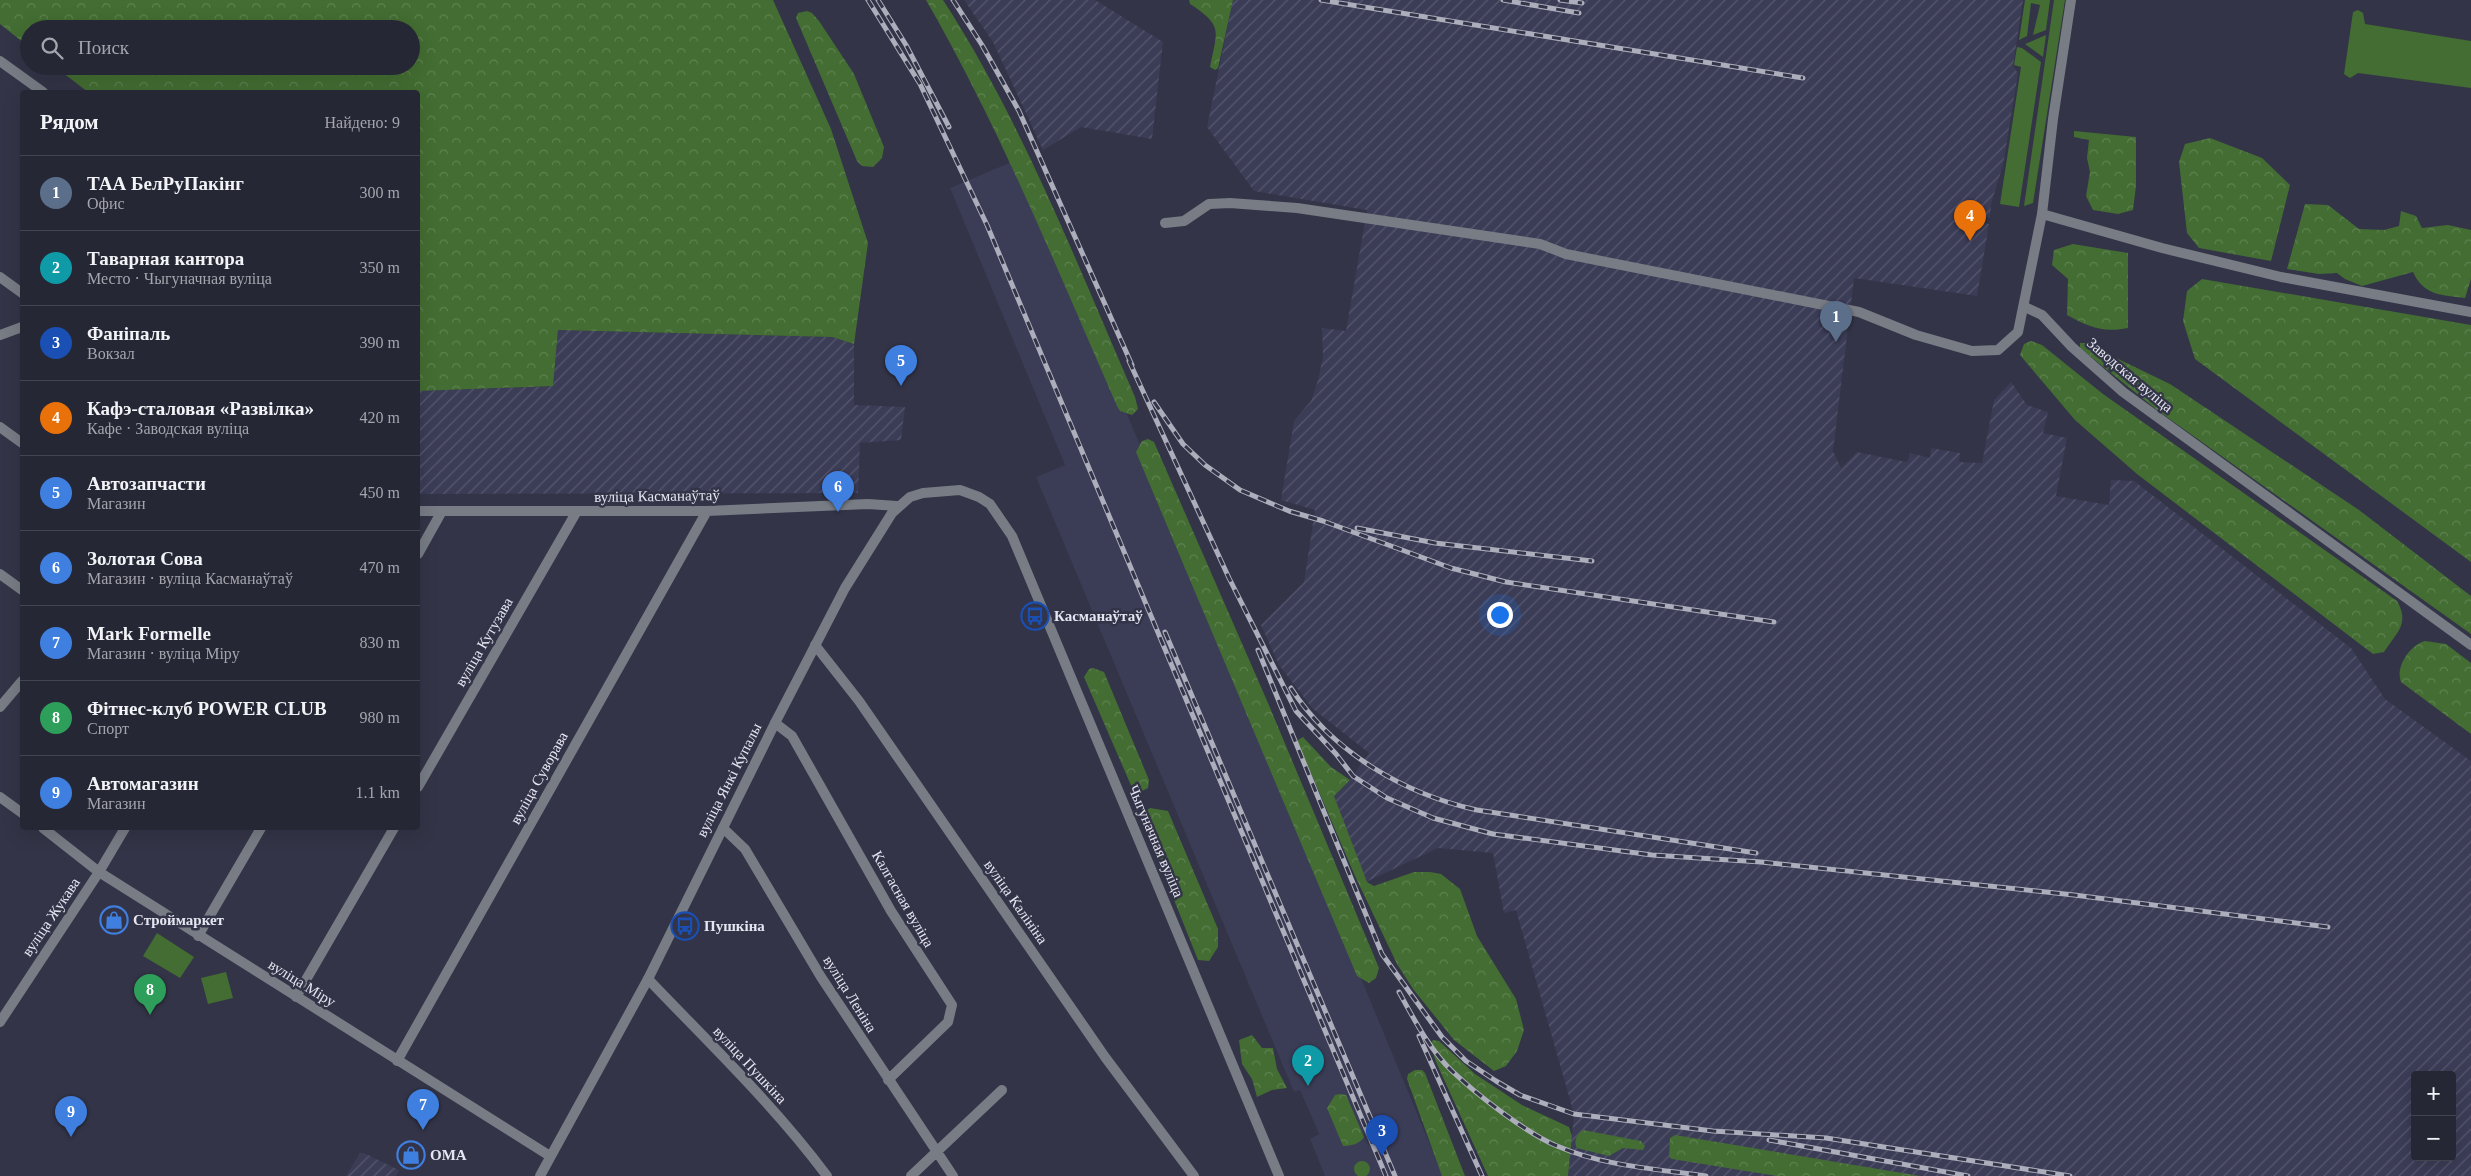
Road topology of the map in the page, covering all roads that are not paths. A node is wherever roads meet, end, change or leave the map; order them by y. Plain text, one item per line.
1 (2071, 0) edge
2 (0, 61) edge
3 (40, 90) edge
4 (2042, 214) junction
5 (1165, 223) dead end
6 (0, 277) edge
7 (20, 292) edge
8 (2024, 307) junction
9 (2471, 312) edge
10 (20, 328) edge
11 (0, 334) edge
12 (0, 427) edge
13 (20, 442) edge
14 (897, 506) junction
15 (420, 511) edge
16 (442, 511) junction
17 (577, 511) junction
18 (707, 511) junction
19 (1001, 519) joint
20 (420, 550) edge
21 (0, 574) edge
22 (20, 589) edge
23 (815, 645) junction
24 (2471, 645) edge
25 (20, 683) edge
26 (0, 707) edge
27 (775, 723) junction
28 (420, 784) edge
29 (0, 797) edge
30 (20, 812) edge
31 (722, 828) junction
32 (46, 830) edge
33 (124, 830) edge
34 (260, 830) edge
35 (393, 830) edge
36 (99, 872) junction
37 (198, 936) junction
38 (648, 978) junction
39 (296, 997) junction
40 (0, 1022) edge
41 (397, 1061) junction
42 (888, 1080) junction
43 (1002, 1090) dead end
44 (935, 1153) junction
45 (550, 1156) junction
46 (540, 1176) edge
47 (828, 1176) edge
48 (911, 1176) edge
49 (953, 1176) edge
50 (1194, 1176) edge
51 (1279, 1176) edge

1 - 4 street
2 - 3 street
4 - 8 street
4 - 9 street
5 - 8 street
6 - 7 street
8 - 24 street, Заводская вуліца
10 - 11 street
12 - 13 street
14 - 18 street, вуліца Касманаўтаў
14 - 19 street, вуліца Янкі Купалы
14 - 23 street, вуліца Янкі Купалы
15 - 16 street, вуліца Касманаўтаў
16 - 17 street, вуліца Касманаўтаў
16 - 20 street
17 - 18 street, вуліца Касманаўтаў
17 - 28 street, вуліца Кутузава
18 - 41 street, вуліца Суворава
19 - 51 street, Чыгуначная вуліца
21 - 22 street
23 - 27 street, вуліца Янкі Купалы
23 - 50 street, вуліца Калініна
25 - 26 street
27 - 31 street, вуліца Янкі Купалы
27 - 42 street, Калгасная вуліца
29 - 30 street
31 - 38 street, вуліца Янкі Купалы
31 - 42 street, вуліца Леніна
32 - 36 street, вуліца Міру
33 - 36 street, вуліца Жукава
34 - 37 street
35 - 39 street
36 - 37 street, вуліца Міру
36 - 40 street, вуліца Жукава
37 - 39 street, вуліца Міру
38 - 45 street, вуліца Янкі Купалы
38 - 47 street, вуліца Пушкіна
39 - 41 street, вуліца Міру
41 - 45 street, вуліца Міру
42 - 44 street, вуліца Леніна
43 - 44 street
44 - 48 street
44 - 49 street, вуліца Леніна
45 - 46 street, вуліца Янкі Купалы

